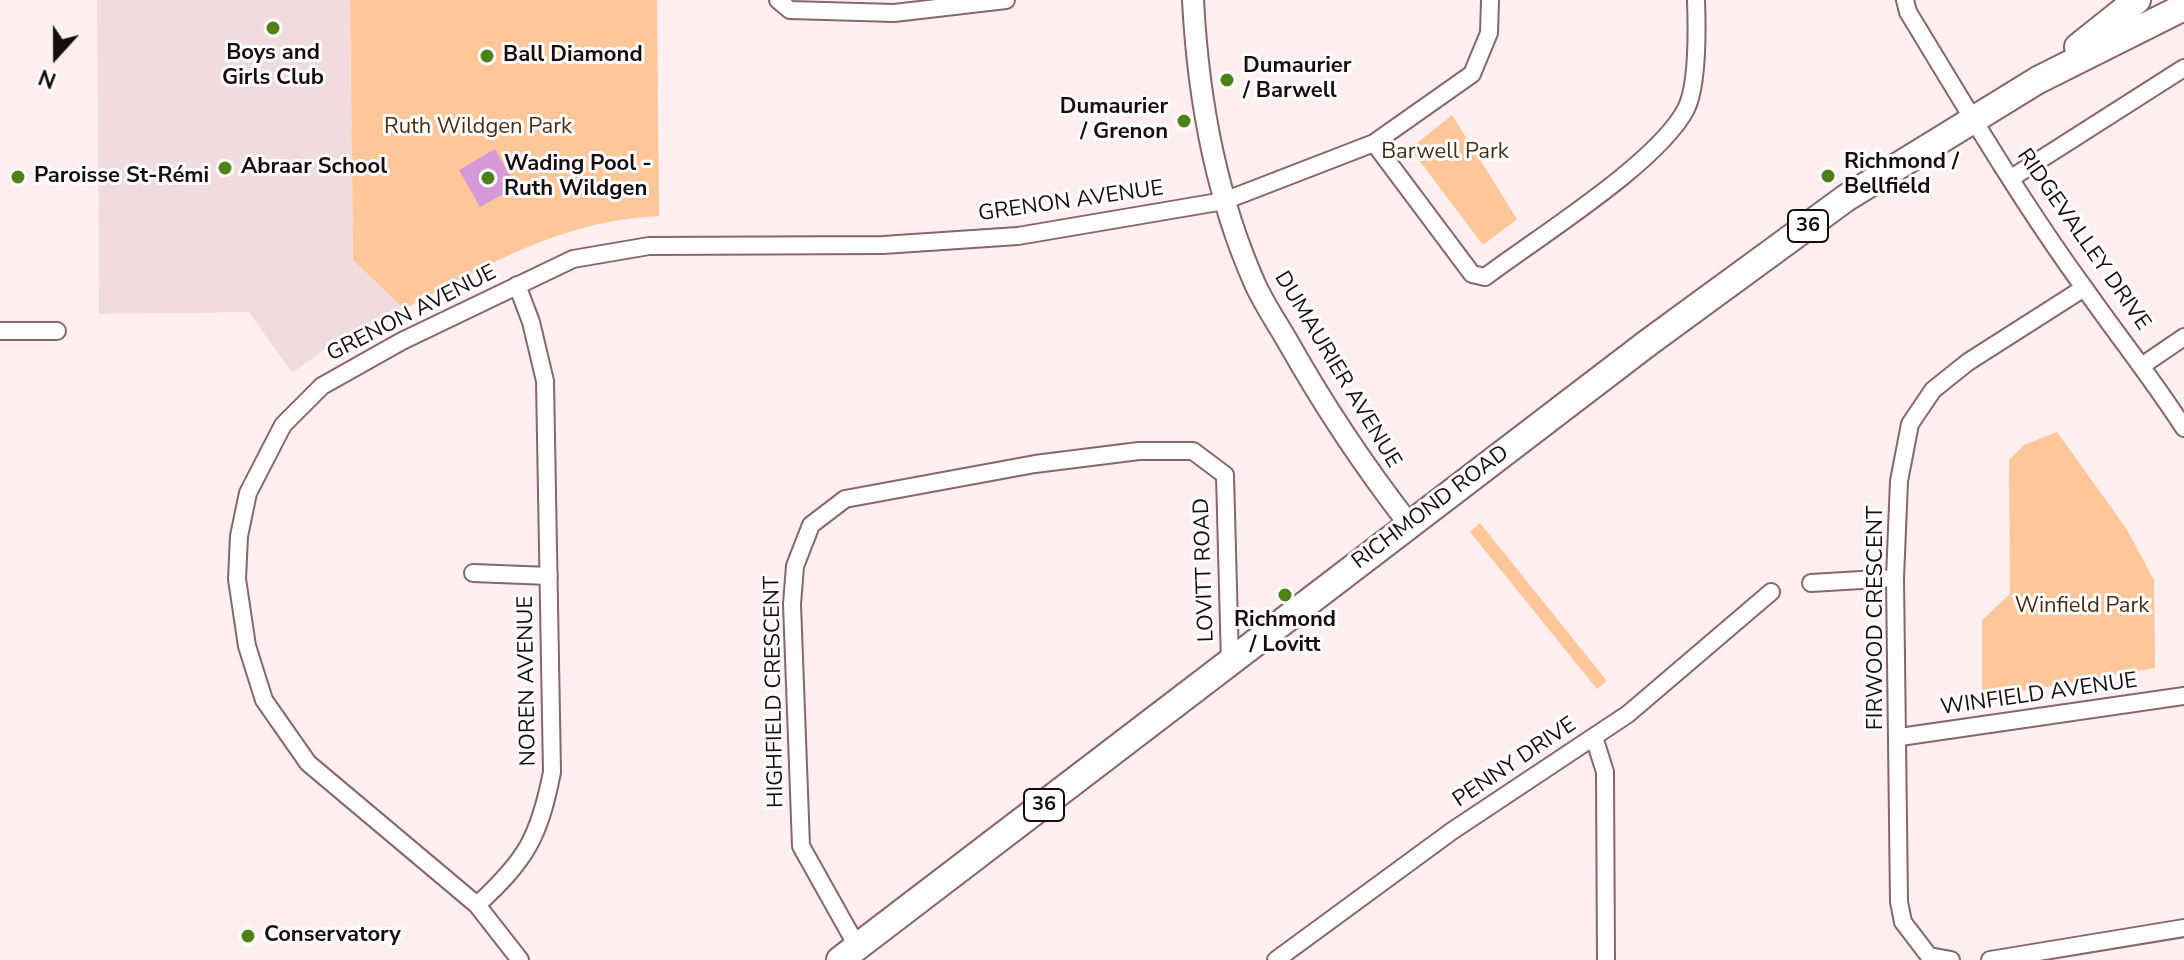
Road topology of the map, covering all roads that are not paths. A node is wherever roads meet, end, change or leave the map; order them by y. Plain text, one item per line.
1 (778, 0) edge
2 (1006, 0) edge
3 (1193, 0) edge
4 (1490, 0) edge
5 (1696, 0) edge
6 (1905, 0) edge
7 (2137, 0) edge
8 (2184, 7) edge
9 (2184, 68) edge
10 (2038, 80) junction
11 (1973, 118) junction
12 (1374, 143) junction
13 (2013, 177) junction
14 (1224, 201) junction
15 (517, 285) junction
16 (2084, 288) junction
17 (0, 331) edge
18 (57, 331) dead end
19 (2184, 337) edge
20 (2143, 365) junction
21 (2184, 428) edge
22 (1225, 475) joint
23 (1409, 524) junction
24 (473, 573) dead end
25 (549, 576) junction
26 (1895, 578) junction
27 (1811, 583) dead end
28 (1771, 592) dead end
29 (1230, 663) junction
30 (2184, 696) edge
31 (1594, 737) junction
32 (1900, 737) junction
33 (477, 905) junction
34 (2184, 928) edge
35 (848, 953) edge
36 (520, 960) edge
37 (1276, 960) edge
38 (1606, 960) edge
39 (1951, 960) edge
40 (1990, 960) edge

1 - 2 street
3 - 14 street, DUMAURIER AVENUE
4 - 12 street, GRENON AVENUE
5 - 12 street
6 - 11 street, RIDGEVALLEY DRIVE
7 - 10 main road, RICHMOND ROAD / 36
8 - 10 main road, RICHMOND ROAD / 36
9 - 13 street
10 - 11 main road, RICHMOND ROAD / 36
11 - 13 street, RIDGEVALLEY DRIVE
11 - 23 main road, RICHMOND ROAD / 36
12 - 14 street, GRENON AVENUE
13 - 16 street, RIDGEVALLEY DRIVE
14 - 15 street, GRENON AVENUE
14 - 23 street, DUMAURIER AVENUE
15 - 25 street, NOREN AVENUE
15 - 33 street, GRENON AVENUE
16 - 20 street, RIDGEVALLEY DRIVE
16 - 26 street, FIRWOOD CRESCENT
17 - 18 street
19 - 20 street
20 - 21 street, RIDGEVALLEY DRIVE
22 - 29 street, LOVITT ROAD
22 - 35 street, HIGHFIELD CRESCENT
23 - 29 main road, RICHMOND ROAD / 36
24 - 25 street, NOREN AVENUE
25 - 33 street, NOREN AVENUE
26 - 27 street
26 - 32 street, FIRWOOD CRESCENT
28 - 31 street, PENNY DRIVE
29 - 35 main road, RICHMOND ROAD / 36
30 - 32 street, WINFIELD AVENUE
31 - 37 street, PENNY DRIVE
31 - 38 street
32 - 39 street, FIRWOOD CRESCENT
33 - 36 street, GRENON AVENUE
34 - 40 street

